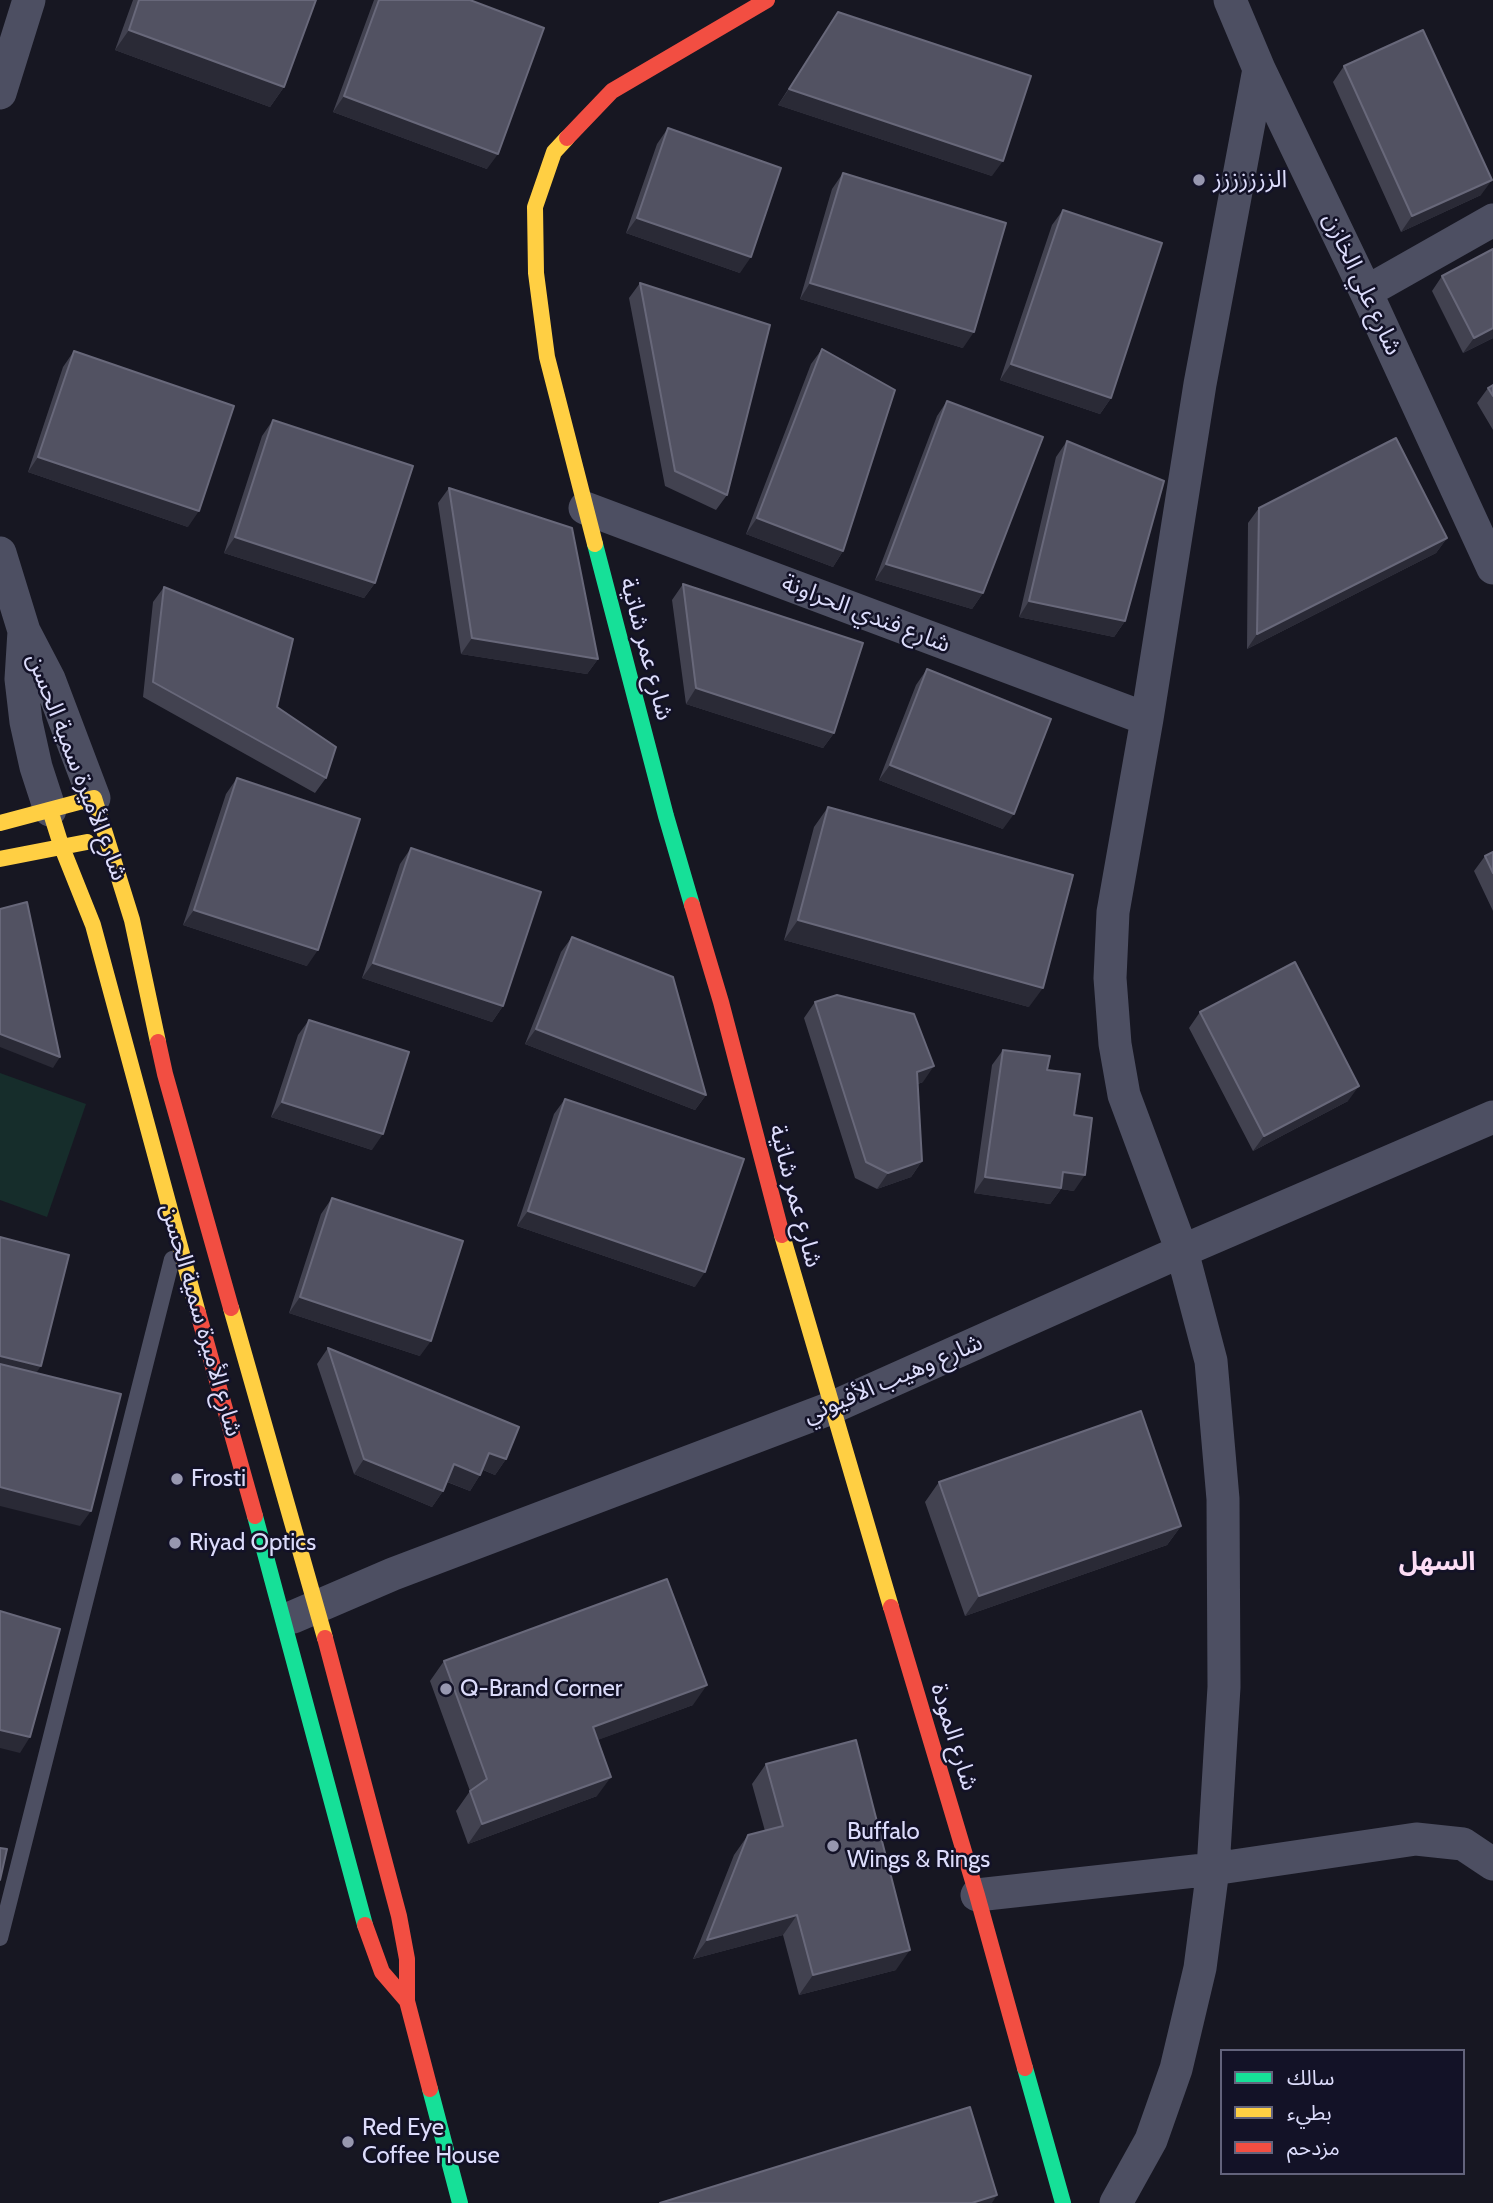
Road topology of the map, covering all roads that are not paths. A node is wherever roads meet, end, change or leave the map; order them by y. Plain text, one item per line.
1 (29, 0) edge
2 (767, 0) edge
3 (1230, 0) edge
4 (1259, 69) junction
5 (0, 93) edge
6 (1493, 220) edge
7 (1366, 292) junction
8 (585, 508) junction
9 (0, 553) edge
10 (1493, 568) edge
11 (24, 631) junction
12 (1147, 719) junction
13 (94, 798) junction
14 (50, 810) junction
15 (0, 823) edge
16 (107, 839) junction
17 (61, 845) junction
18 (0, 859) edge
19 (1493, 1117) edge
20 (177, 1239) junction
21 (1182, 1251) junction
22 (831, 1408) junction
23 (317, 1608) junction
24 (285, 1621) junction
25 (1493, 1864) edge
26 (1213, 1869) junction
27 (977, 1895) junction
28 (0, 1938) edge
29 (407, 2001) junction
30 (460, 2203) edge
31 (1063, 2203) edge
32 (1116, 2203) edge

1 - 5 street
2 - 8 street, شارع عمر شاتية
3 - 4 street, شارع علي الخازن
4 - 7 street, شارع علي الخازن
4 - 12 street
6 - 7 street
7 - 10 street, شارع علي الخازن
8 - 12 street, شارع فندي الحراونة
8 - 22 street, شارع عمر شاتية
9 - 11 street, شارع الأميرة سمية الحسن
11 - 13 street, شارع الأميرة سمية الحسن
11 - 14 street, شارع الأميرة سمية الحسن
12 - 21 street
13 - 14 street
13 - 16 street, شارع الأميرة سمية الحسن
14 - 15 street
14 - 17 street, شارع الأميرة سمية الحسن
16 - 17 street
16 - 23 street, شارع الأميرة سمية الحسن
17 - 18 street
17 - 20 street, شارع الأميرة سمية الحسن
19 - 21 street, شارع وهيب الأفيوني
20 - 24 street, شارع الأميرة سمية الحسن
20 - 28 lane
21 - 22 street, شارع وهيب الأفيوني
21 - 26 street
22 - 23 street, شارع وهيب الأفيوني
22 - 27 street, شارع المودة
23 - 24 street, شارع وهيب الأفيوني
23 - 29 street, شارع الأميرة سمية الحسن
24 - 29 street, شارع الأميرة سمية الحسن
25 - 26 street
26 - 27 street
26 - 32 street
27 - 31 street, شارع المودة
29 - 30 street, شارع الأميرة سمية الحسن

